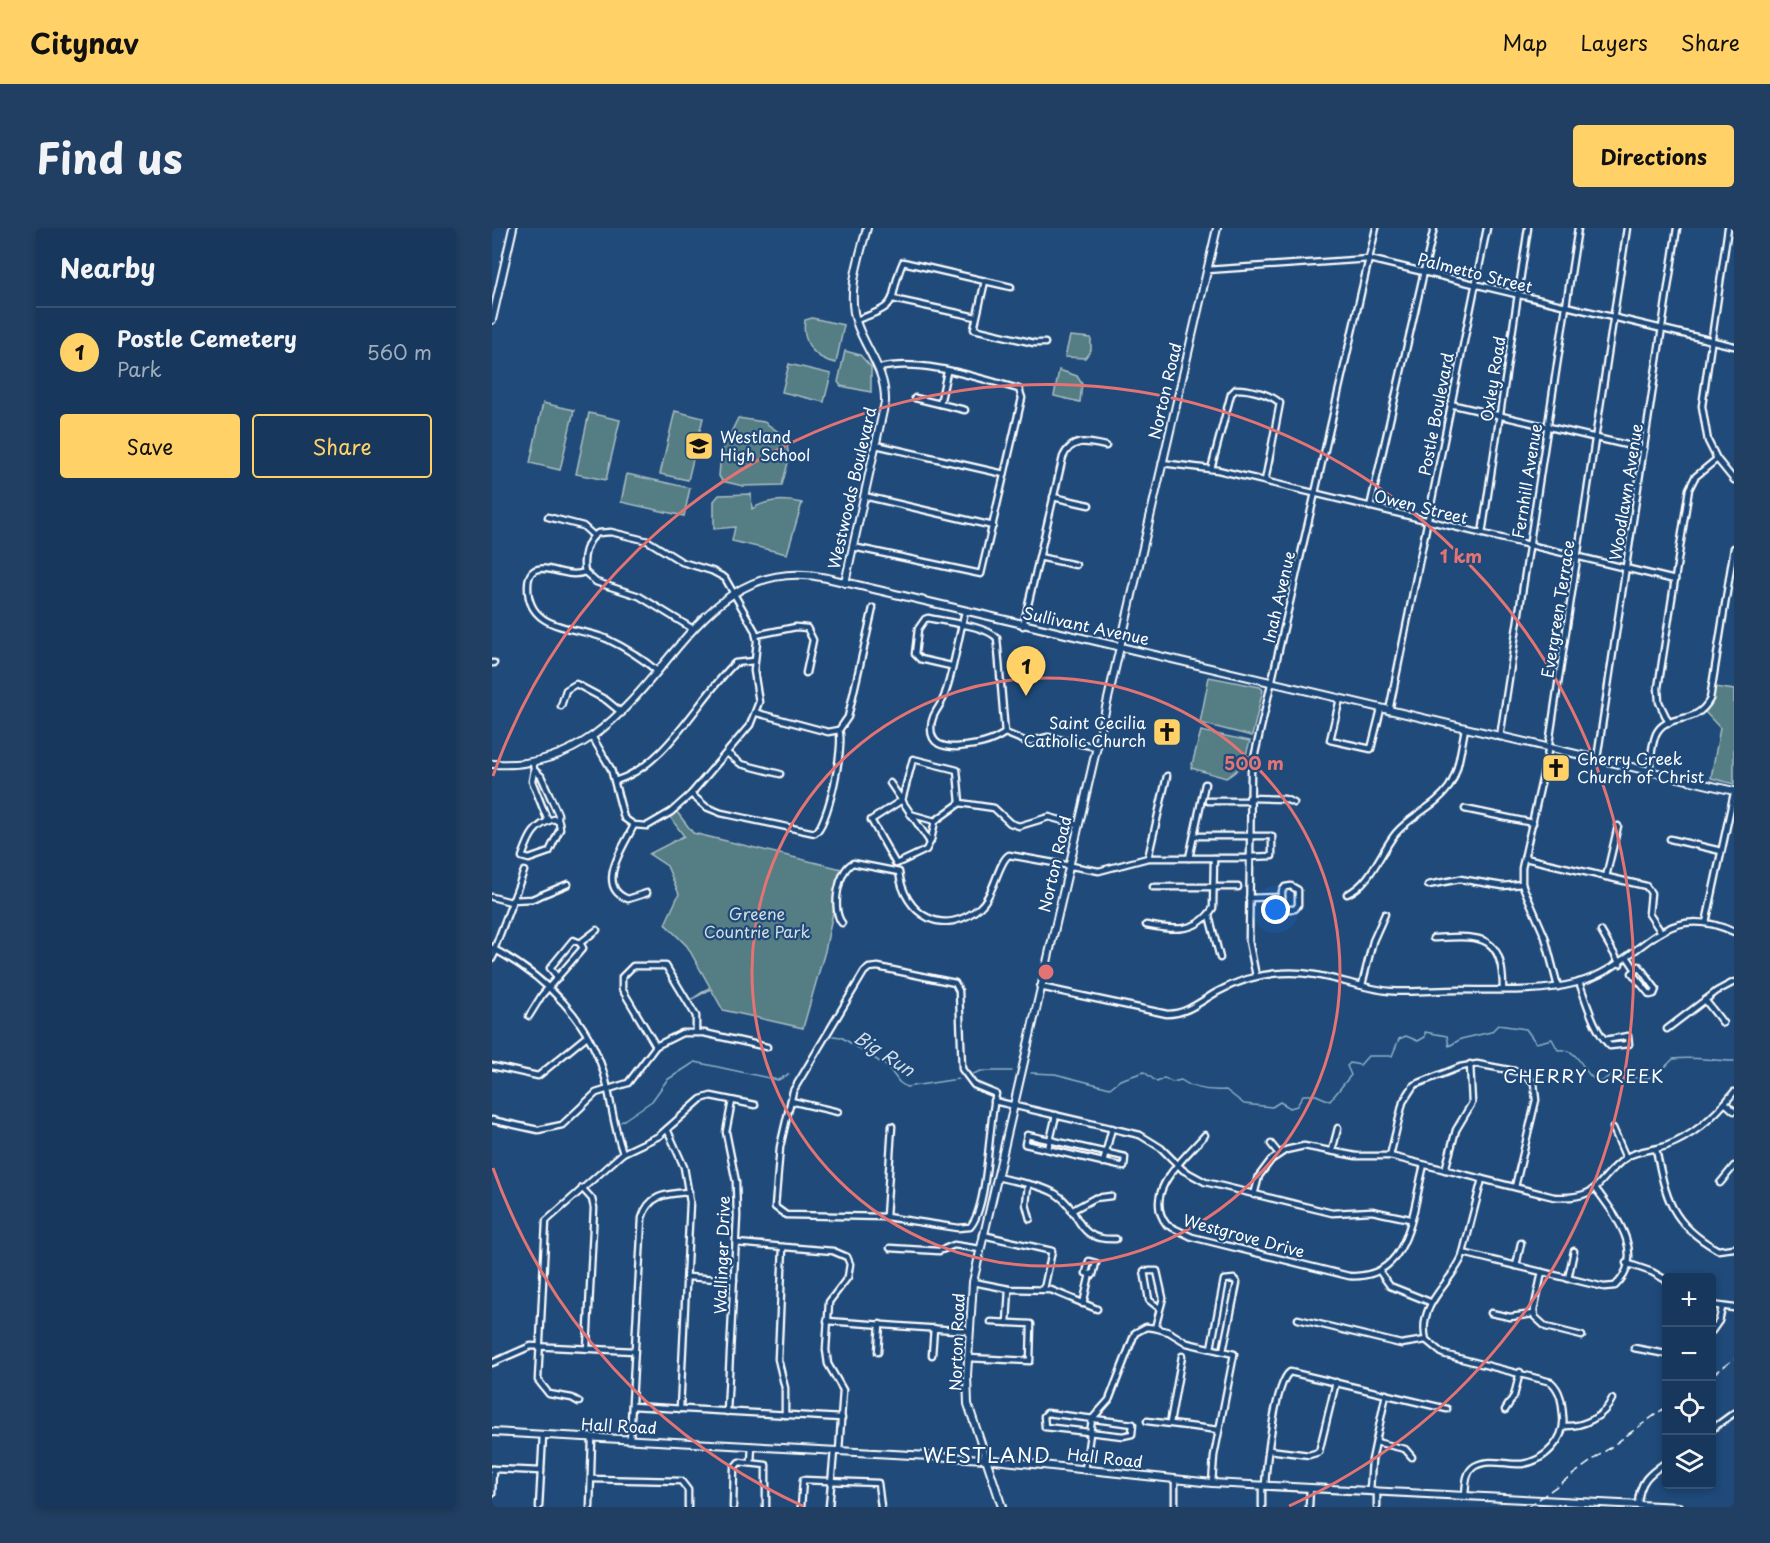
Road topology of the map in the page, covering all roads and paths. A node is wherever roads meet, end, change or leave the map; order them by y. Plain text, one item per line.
1 (513, 228) edge
2 (867, 228) edge
3 (1217, 228) edge
4 (1376, 228) edge
5 (1434, 228) edge
6 (1486, 228) edge
7 (1528, 228) edge
8 (1578, 228) edge
9 (1627, 228) edge
10 (1677, 228) edge
11 (1728, 228) edge
12 (1369, 259) junction
13 (1207, 270) junction
14 (1424, 272) junction
15 (985, 281) junction
16 (1473, 285) junction
17 (1011, 287) dead end
18 (1518, 296) junction
19 (893, 299) junction
20 (1566, 308) junction
21 (976, 317) junction
22 (1613, 319) junction
23 (856, 320) junction
24 (492, 321) edge
25 (1662, 331) junction
26 (1046, 342) dead end
27 (1711, 342) junction
28 (1734, 346) edge
29 (880, 368) junction
30 (948, 372) junction
31 (915, 398) dead end
32 (940, 404) junction
33 (1450, 404) junction
34 (965, 410) dead end
35 (1499, 416) junction
36 (1547, 427) junction
37 (1596, 437) junction
38 (876, 445) junction
39 (1106, 447) dead end
40 (1644, 449) junction
41 (1717, 459) junction
42 (1162, 463) junction
43 (1211, 469) junction
44 (1004, 474) junction
45 (1734, 480) edge
46 (1265, 482) junction
47 (1315, 493) junction
48 (864, 496) junction
49 (1053, 497) junction
50 (1089, 506) dead end
51 (1370, 507) junction
52 (548, 516) dead end
53 (1427, 521) junction
54 (993, 525) junction
55 (1482, 534) junction
56 (593, 535) junction
57 (1529, 545) junction
58 (853, 547) junction
59 (1734, 548) edge
60 (1039, 556) junction
61 (1578, 557) junction
62 (1076, 565) dead end
63 (1626, 568) junction
64 (585, 572) junction
65 (1675, 580) junction
66 (845, 583) junction
67 (734, 592) junction
68 (873, 608) dead end
69 (965, 612) junction
70 (961, 625) junction
71 (1023, 626) junction
72 (693, 629) junction
73 (756, 635) junction
74 (1120, 646) junction
75 (754, 661) junction
76 (951, 666) junction
77 (657, 672) junction
78 (806, 673) dead end
79 (1271, 682) junction
80 (1340, 699) junction
81 (561, 706) dead end
82 (1381, 709) junction
83 (1389, 711) junction
84 (622, 713) junction
85 (757, 713) junction
86 (1668, 723) junction
87 (1465, 729) junction
88 (839, 730) junction
89 (1005, 732) junction
90 (1500, 737) junction
91 (593, 738) junction
92 (1096, 747) junction
93 (1548, 749) junction
94 (727, 753) junction
95 (1596, 760) junction
96 (533, 762) junction
97 (492, 764) edge
98 (534, 770) junction
99 (1649, 773) junction
100 (780, 774) dead end
101 (1167, 776) dead end
102 (615, 781) junction
103 (891, 783) dead end
104 (1205, 784) dead end
105 (1734, 792) edge
106 (691, 794) junction
107 (1249, 799) junction
108 (902, 800) junction
109 (1208, 801) dead end
110 (960, 803) junction
111 (1294, 803) dead end
112 (1466, 808) dead end
113 (910, 814) junction
114 (558, 820) junction
115 (548, 821) junction
116 (934, 821) junction
117 (1533, 823) junction
118 (634, 825) junction
119 (1078, 825) junction
120 (1618, 826) dead end
121 (1194, 836) junction
122 (1249, 836) junction
123 (1670, 839) dead end
124 (930, 843) junction
125 (1721, 850) junction
126 (1249, 857) junction
127 (1148, 858) junction
128 (1189, 858) junction
129 (1214, 858) junction
130 (1525, 858) junction
131 (1068, 867) junction
132 (524, 871) dead end
133 (1606, 877) junction
134 (568, 884) dead end
135 (1522, 884) junction
136 (1428, 885) dead end
137 (1154, 887) dead end
138 (1214, 887) junction
139 (1238, 887) dead end
140 (647, 893) dead end
141 (1347, 894) dead end
142 (492, 897) edge
143 (1282, 897) junction
144 (1250, 898) junction
145 (512, 901) junction
146 (1385, 914) dead end
147 (1209, 915) junction
148 (842, 922) dead end
149 (1706, 923) junction
150 (1146, 925) dead end
151 (597, 930) dead end
152 (1601, 932) dead end
153 (1661, 932) junction
154 (1734, 932) edge
155 (1433, 938) dead end
156 (580, 943) junction
157 (494, 950) edge
158 (1220, 958) dead end
159 (1628, 958) junction
160 (492, 959) edge
161 (1620, 964) junction
162 (1636, 970) junction
163 (1256, 976) junction
164 (558, 978) junction
165 (1579, 982) junction
166 (1734, 982) edge
167 (1362, 985) junction
168 (549, 987) junction
169 (1040, 987) junction
170 (1558, 987) junction
171 (1503, 989) junction
172 (1706, 1000) junction
173 (529, 1016) dead end
174 (1723, 1023) dead end
175 (1667, 1029) dead end
176 (696, 1031) junction
177 (587, 1036) junction
178 (1605, 1040) junction
179 (656, 1046) junction
180 (767, 1047) dead end
181 (1470, 1064) junction
182 (492, 1066) edge
183 (608, 1090) junction
184 (1734, 1092) edge
185 (732, 1101) junction
186 (791, 1101) junction
187 (994, 1101) junction
188 (1725, 1103) junction
189 (756, 1105) dead end
190 (1013, 1105) junction
191 (1734, 1111) edge
192 (838, 1112) dead end
193 (1056, 1115) junction
194 (492, 1120) edge
195 (892, 1126) dead end
196 (1112, 1128) junction
197 (1338, 1128) dead end
198 (1613, 1128) dead end
199 (667, 1129) junction
200 (1205, 1136) dead end
201 (1051, 1140) junction
202 (1271, 1144) dead end
203 (1048, 1149) junction
204 (1656, 1149) junction
205 (1332, 1150) junction
206 (623, 1153) junction
207 (1106, 1153) junction
208 (1279, 1154) junction
209 (1390, 1156) junction
210 (1626, 1158) junction
211 (1103, 1163) junction
212 (1424, 1165) junction
213 (1178, 1166) junction
214 (1734, 1166) edge
215 (1445, 1170) junction
216 (997, 1177) junction
217 (1482, 1179) junction
218 (1720, 1183) dead end
219 (1028, 1185) junction
220 (1515, 1187) junction
221 (582, 1188) junction
222 (1596, 1189) junction
223 (689, 1192) junction
224 (1254, 1195) junction
225 (1111, 1196) dead end
226 (1071, 1211) junction
227 (886, 1217) junction
228 (1030, 1219) dead end
229 (1410, 1220) junction
230 (983, 1235) junction
231 (1116, 1239) dead end
232 (736, 1243) junction
233 (1521, 1244) dead end
234 (783, 1247) junction
235 (890, 1248) dead end
236 (1734, 1248) edge
237 (980, 1249) junction
238 (1574, 1251) dead end
239 (1463, 1253) junction
240 (1626, 1263) junction
241 (1516, 1266) junction
242 (1380, 1272) junction
243 (1542, 1272) junction
244 (1090, 1274) dead end
245 (687, 1277) junction
246 (1662, 1278) edge
247 (1568, 1279) junction
248 (734, 1280) junction
249 (973, 1282) junction
250 (1009, 1289) junction
251 (1044, 1289) junction
252 (1430, 1302) junction
253 (1083, 1304) junction
254 (1716, 1306) edge
255 (1159, 1308) junction
256 (1722, 1308) junction
257 (1734, 1308) edge
258 (1097, 1309) dead end
259 (1491, 1313) dead end
260 (1534, 1314) junction
261 (1298, 1319) dead end
262 (827, 1321) junction
263 (991, 1322) dead end
264 (1007, 1323) junction
265 (880, 1324) junction
266 (1715, 1327) edge
267 (934, 1328) junction
268 (1155, 1328) junction
269 (969, 1331) junction
270 (1582, 1336) dead end
271 (1426, 1340) junction
272 (538, 1346) junction
273 (1211, 1348) junction
274 (1634, 1348) dead end
275 (587, 1349) junction
276 (634, 1351) junction
277 (1223, 1351) junction
278 (878, 1352) dead end
279 (1662, 1353) edge
280 (932, 1355) dead end
281 (1182, 1356) dead end
282 (968, 1358) junction
283 (492, 1363) edge
284 (1520, 1372) junction
285 (1336, 1382) junction
286 (1386, 1394) junction
287 (1612, 1399) dead end
288 (579, 1402) dead end
289 (632, 1406) junction
290 (680, 1409) junction
291 (1448, 1409) dead end
292 (1505, 1410) dead end
293 (728, 1412) junction
294 (1734, 1413) edge
295 (785, 1415) junction
296 (842, 1418) junction
297 (1092, 1419) junction
298 (1147, 1421) dead end
299 (1170, 1423) junction
300 (1564, 1426) junction
301 (1716, 1426) edge
302 (1219, 1430) junction
303 (1090, 1431) junction
304 (492, 1432) edge
305 (543, 1435) junction
306 (592, 1438) junction
307 (630, 1440) junction
308 (1376, 1442) junction
309 (752, 1446) junction
310 (1269, 1450) junction
311 (837, 1451) junction
312 (1412, 1457) dead end
313 (985, 1460) junction
314 (752, 1462) junction
315 (1662, 1465) edge
316 (492, 1469) edge
317 (1085, 1470) junction
318 (540, 1471) junction
319 (591, 1479) junction
320 (1175, 1480) junction
321 (831, 1482) junction
322 (1212, 1483) junction
323 (1264, 1486) junction
324 (1310, 1488) junction
325 (1374, 1491) junction
326 (492, 1494) edge
327 (1465, 1496) junction
328 (1638, 1504) junction
329 (539, 1507) edge
330 (590, 1507) edge
331 (688, 1507) edge
332 (733, 1507) edge
333 (766, 1507) edge
334 (801, 1507) edge
335 (829, 1507) edge
336 (881, 1507) edge
337 (1002, 1507) edge
338 (1175, 1507) edge
339 (1262, 1507) edge
340 (1309, 1507) edge
341 (1377, 1507) edge
342 (1679, 1507) edge

1 - 24 street
2 - 23 street, Westwoods Boulevard
3 - 13 street, Norton Road
4 - 12 street, Inah Avenue
5 - 14 street
6 - 16 street, Postle Boulevard
7 - 18 street, Oxley Road
8 - 20 street, Fernhill Avenue
9 - 22 street, Evergreen Terrace
10 - 25 street, Woodlawn Avenue
11 - 27 street
12 - 13 street, Palmetto Street
12 - 14 street, Palmetto Street
12 - 47 street, Inah Avenue
13 - 42 street, Norton Road
14 - 16 street, Palmetto Street
14 - 51 street
15 - 17 street
15 - 19 street
15 - 21 street
16 - 18 street, Palmetto Street
16 - 33 street, Postle Boulevard
18 - 20 street, Palmetto Street
18 - 35 street, Oxley Road
19 - 21 street
19 - 23 street
20 - 22 street, Palmetto Street
20 - 36 street, Fernhill Avenue
21 - 26 street
22 - 25 street, Palmetto Street
22 - 37 street, Evergreen Terrace
23 - 29 street, Westwoods Boulevard
25 - 27 street, Palmetto Street
25 - 40 street, Woodlawn Avenue
27 - 28 street, Palmetto Street
27 - 41 street
29 - 30 street
29 - 38 street, Westwoods Boulevard
30 - 32 street
30 - 44 street
31 - 32 street
32 - 34 street
33 - 35 street
33 - 53 street, Postle Boulevard
35 - 36 street
35 - 55 street, Oxley Road
36 - 37 street
36 - 57 street, Fernhill Avenue
37 - 40 street
37 - 61 street, Evergreen Terrace
38 - 44 street
38 - 48 street, Westwoods Boulevard
39 - 49 street
40 - 63 street, Woodlawn Avenue
41 - 45 street
41 - 65 street
42 - 43 street, Owen Street
42 - 74 street, Norton Road
43 - 46 street, Owen Street
43 - 46 street
44 - 54 street
46 - 47 street, Owen Street
47 - 51 street, Owen Street
47 - 79 street, Inah Avenue
48 - 54 street
48 - 58 street, Westwoods Boulevard
49 - 50 street
49 - 60 street
51 - 53 street, Owen Street
52 - 56 street
53 - 55 street, Owen Street
53 - 83 street, Postle Boulevard
54 - 58 street
55 - 57 street, Owen Street
56 - 64 street
56 - 67 street
57 - 61 street, Owen Street
57 - 90 street, Fernhill Avenue
58 - 66 street, Westwoods Boulevard
59 - 86 street
60 - 62 street
60 - 71 street
61 - 63 street, Owen Street
61 - 93 street, Evergreen Terrace
63 - 65 street, Owen Street
63 - 95 street, Woodlawn Avenue
64 - 72 street
64 - 77 street
65 - 86 street
66 - 67 street, Sullivant Avenue
66 - 69 street, Sullivant Avenue
67 - 72 street, Sullivant Avenue
67 - 73 street
68 - 88 street
69 - 70 street
69 - 71 street, Sullivant Avenue
70 - 76 street
70 - 76 street
70 - 89 street
71 - 74 street, Sullivant Avenue
72 - 77 street, Sullivant Avenue
73 - 75 street
73 - 78 street
74 - 79 street, Sullivant Avenue
74 - 92 street, Norton Road
75 - 85 street
75 - 102 street
76 - 89 street
77 - 84 street, Sullivant Avenue
79 - 80 street, Sullivant Avenue
79 - 107 street, Inah Avenue
80 - 82 street, Sullivant Avenue
80 - 82 street
81 - 84 street
82 - 83 street, Sullivant Avenue
83 - 87 street, Sullivant Avenue
84 - 91 street, Sullivant Avenue
85 - 88 street
85 - 94 street
86 - 99 street
87 - 90 street, Sullivant Avenue
87 - 141 street
88 - 106 street
89 - 92 street
90 - 93 street, Sullivant Avenue
91 - 96 street, Sullivant Avenue
91 - 102 street
92 - 119 street, Norton Road
93 - 95 street, Sullivant Avenue
93 - 117 street, Evergreen Terrace
94 - 100 street
94 - 106 street
95 - 99 street, Sullivant Avenue
96 - 97 street, Sullivant Avenue
96 - 98 street
98 - 114 street
98 - 115 street
99 - 105 street, Sullivant Avenue
101 - 127 street
102 - 118 street
103 - 108 street
104 - 121 street
105 - 125 street
106 - 118 street
107 - 109 street
107 - 111 street
107 - 122 street, Inah Avenue
108 - 110 street
108 - 113 street
108 - 124 street
110 - 116 street
110 - 119 street
112 - 117 street
113 - 116 street
113 - 124 street
114 - 115 street
114 - 115 street
116 - 124 street
117 - 130 street, Evergreen Terrace
118 - 140 street
119 - 131 street, Norton Road
120 - 133 street
121 - 122 street
121 - 128 street
122 - 126 street, Inah Avenue
122 - 126 street
123 - 125 street
125 - 149 street
126 - 129 street
126 - 144 street, Inah Avenue
127 - 128 street
127 - 131 street
128 - 129 street
129 - 138 street
130 - 133 street
130 - 135 street, Evergreen Terrace
131 - 148 street
131 - 169 street, Norton Road
132 - 145 street
133 - 153 street
134 - 145 street
135 - 136 street
135 - 170 street
137 - 138 street
138 - 139 street
138 - 147 street
142 - 145 street
143 - 143 street
143 - 144 street
144 - 163 street, Inah Avenue
145 - 157 street
146 - 167 street
147 - 150 street
147 - 158 street
149 - 153 street
149 - 154 street
151 - 156 street
152 - 161 street
153 - 159 street
155 - 171 street
156 - 164 street
156 - 164 street
157 - 160 street
157 - 168 street
159 - 161 street
159 - 162 street
161 - 165 street
162 - 162 street
163 - 167 street
163 - 169 street
164 - 168 street
165 - 170 street
165 - 178 street
166 - 172 street
167 - 171 street
168 - 173 street
168 - 177 street
169 - 190 street, Norton Road
170 - 171 street
172 - 174 street
172 - 175 street
176 - 179 street
176 - 179 street
176 - 180 street
177 - 182 street
177 - 183 street
178 - 178 street
179 - 183 street
181 - 209 street
181 - 215 street
181 - 220 street
183 - 194 street
183 - 206 street
184 - 188 street
185 - 189 street
185 - 199 street
185 - 232 street, Wallinger Drive
186 - 187 street
186 - 192 street
186 - 227 street
187 - 190 street
187 - 227 street
188 - 191 street
188 - 204 street
190 - 193 street
190 - 216 street, Norton Road
193 - 196 street
193 - 201 street
195 - 227 street
196 - 207 street
196 - 213 street
197 - 205 street
198 - 210 street
199 - 206 street
199 - 223 street
200 - 213 street, Westgrove Drive
201 - 203 street
201 - 203 street
201 - 207 street
202 - 208 street
203 - 211 street
204 - 210 street
204 - 236 street
205 - 208 street
205 - 209 street
206 - 221 street
207 - 211 street
207 - 211 street
208 - 224 street
209 - 212 street
210 - 222 street
212 - 215 street
212 - 229 street
213 - 224 street
213 - 242 street, Westgrove Drive
214 - 218 street
215 - 217 street
216 - 219 street
216 - 230 street, Norton Road
217 - 220 street
217 - 239 street
219 - 226 street
219 - 228 street
220 - 222 street
221 - 272 street
221 - 275 street
222 - 240 street
223 - 245 street
223 - 276 street
224 - 229 street
225 - 226 street
226 - 231 street
229 - 242 street
230 - 237 street, Norton Road
230 - 251 street
232 - 234 street
232 - 248 street, Wallinger Drive
233 - 241 street
234 - 262 street
234 - 295 street
235 - 237 street
237 - 249 street, Norton Road
238 - 247 street
239 - 241 street
239 - 252 street
240 - 246 street
240 - 247 street
241 - 243 street
242 - 252 street
243 - 247 street
243 - 260 street
244 - 253 street
245 - 248 street
245 - 290 street
248 - 293 street, Wallinger Drive
249 - 250 street
249 - 269 street, Norton Road
250 - 251 street
250 - 264 street
251 - 253 street
252 - 271 street
253 - 258 street
254 - 256 street
255 - 255 street
255 - 268 street
256 - 257 street
256 - 266 street
259 - 260 street
260 - 270 street
261 - 271 street
262 - 265 street
262 - 296 street
263 - 264 street
264 - 282 street
265 - 267 street
265 - 278 street
267 - 269 street
267 - 280 street
268 - 273 street
268 - 297 street
269 - 282 street, Norton Road
271 - 284 street
272 - 275 street
272 - 283 street
272 - 288 street
273 - 277 street
273 - 277 street
274 - 279 street
275 - 276 street
276 - 289 street
277 - 302 street
281 - 299 street
282 - 313 street, Norton Road
284 - 292 street
284 - 300 street
285 - 286 street
285 - 310 street
285 - 310 street
286 - 291 street
286 - 308 street
287 - 300 street
289 - 290 street
289 - 307 street
290 - 293 street
293 - 295 street
294 - 301 street
295 - 296 street
296 - 311 street
297 - 303 street
297 - 303 street
297 - 303 street
298 - 299 street
299 - 302 street
300 - 327 street
302 - 322 street
303 - 317 street
304 - 305 street, Hall Road
305 - 306 street, Hall Road
305 - 318 street
306 - 307 street, Hall Road
306 - 319 street
307 - 309 street, Hall Road
308 - 312 street
308 - 325 street
309 - 311 street, Hall Road
309 - 314 street
310 - 323 street
311 - 313 street, Hall Road
311 - 321 street
313 - 317 street, Hall Road
313 - 337 street, Norton Road
314 - 332 street
314 - 333 street
315 - 328 street
316 - 318 street
316 - 326 street
317 - 320 street, Hall Road
318 - 329 street
319 - 330 street
319 - 331 street
320 - 322 street, Hall Road
320 - 338 street
321 - 334 street
321 - 335 street
321 - 336 street
322 - 323 street, Hall Road
323 - 324 street, Hall Road
323 - 339 street
324 - 325 street, Hall Road
324 - 340 street
325 - 327 street, Hall Road
325 - 341 street
327 - 328 street, Hall Road
328 - 342 street, Hall Road

